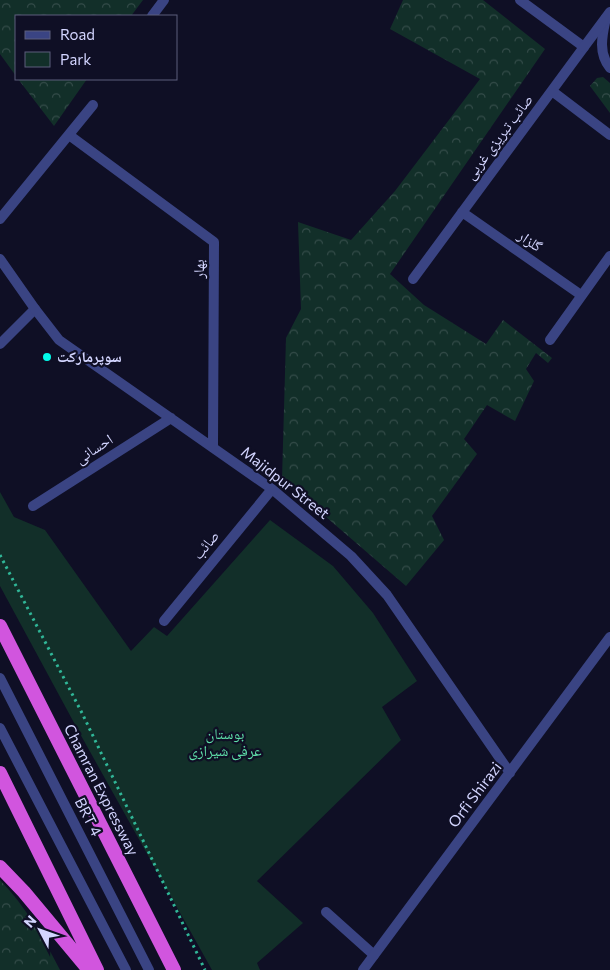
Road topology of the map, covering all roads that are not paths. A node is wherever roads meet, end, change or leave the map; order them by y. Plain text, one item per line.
1 (164, 0) edge
2 (520, 0) edge
3 (153, 15) edge
4 (608, 15) edge
5 (584, 47) junction
6 (610, 68) edge
7 (552, 91) junction
8 (93, 105) dead end
9 (69, 135) junction
10 (610, 135) edge
11 (462, 212) junction
12 (0, 219) edge
13 (610, 256) edge
14 (0, 259) edge
15 (413, 279) dead end
16 (581, 295) junction
17 (35, 310) junction
18 (550, 340) dead end
19 (0, 344) edge
20 (171, 418) junction
21 (213, 447) junction
22 (272, 488) junction
23 (33, 506) dead end
24 (164, 621) dead end
25 (0, 626) edge
26 (610, 637) edge
27 (0, 678) edge
28 (0, 728) edge
29 (0, 773) edge
30 (510, 773) junction
31 (0, 866) edge
32 (326, 912) dead end
33 (374, 955) junction
34 (89, 970) edge
35 (97, 970) edge
36 (126, 970) edge
37 (149, 970) edge
38 (174, 970) edge
39 (363, 970) edge

1 - 3 street
2 - 5 street
4 - 5 street, صائب تبریزی غربی
4 - 6 street
5 - 7 street, صائب تبریزی غربی
7 - 10 street
7 - 11 street, صائب تبریزی غربی
8 - 9 street
9 - 12 street
9 - 21 street, بهار
11 - 15 street, صائب تبریزی غربی
11 - 16 street, گلزار
13 - 16 street
14 - 17 street, Majidpur Street
16 - 18 street
17 - 19 street
17 - 20 street, Majidpur Street
20 - 21 street, Majidpur Street
20 - 23 street, احسانی
21 - 22 street, Majidpur Street
22 - 24 street, صائب
22 - 30 street, Majidpur Street
25 - 38 highway, Chamran Expressway
26 - 30 street, Orfi Shirazi
27 - 37 street, BRT 4
28 - 36 street
29 - 35 highway
30 - 33 street, Orfi Shirazi
31 - 34 highway
32 - 33 street
33 - 39 street, Orfi Shirazi

